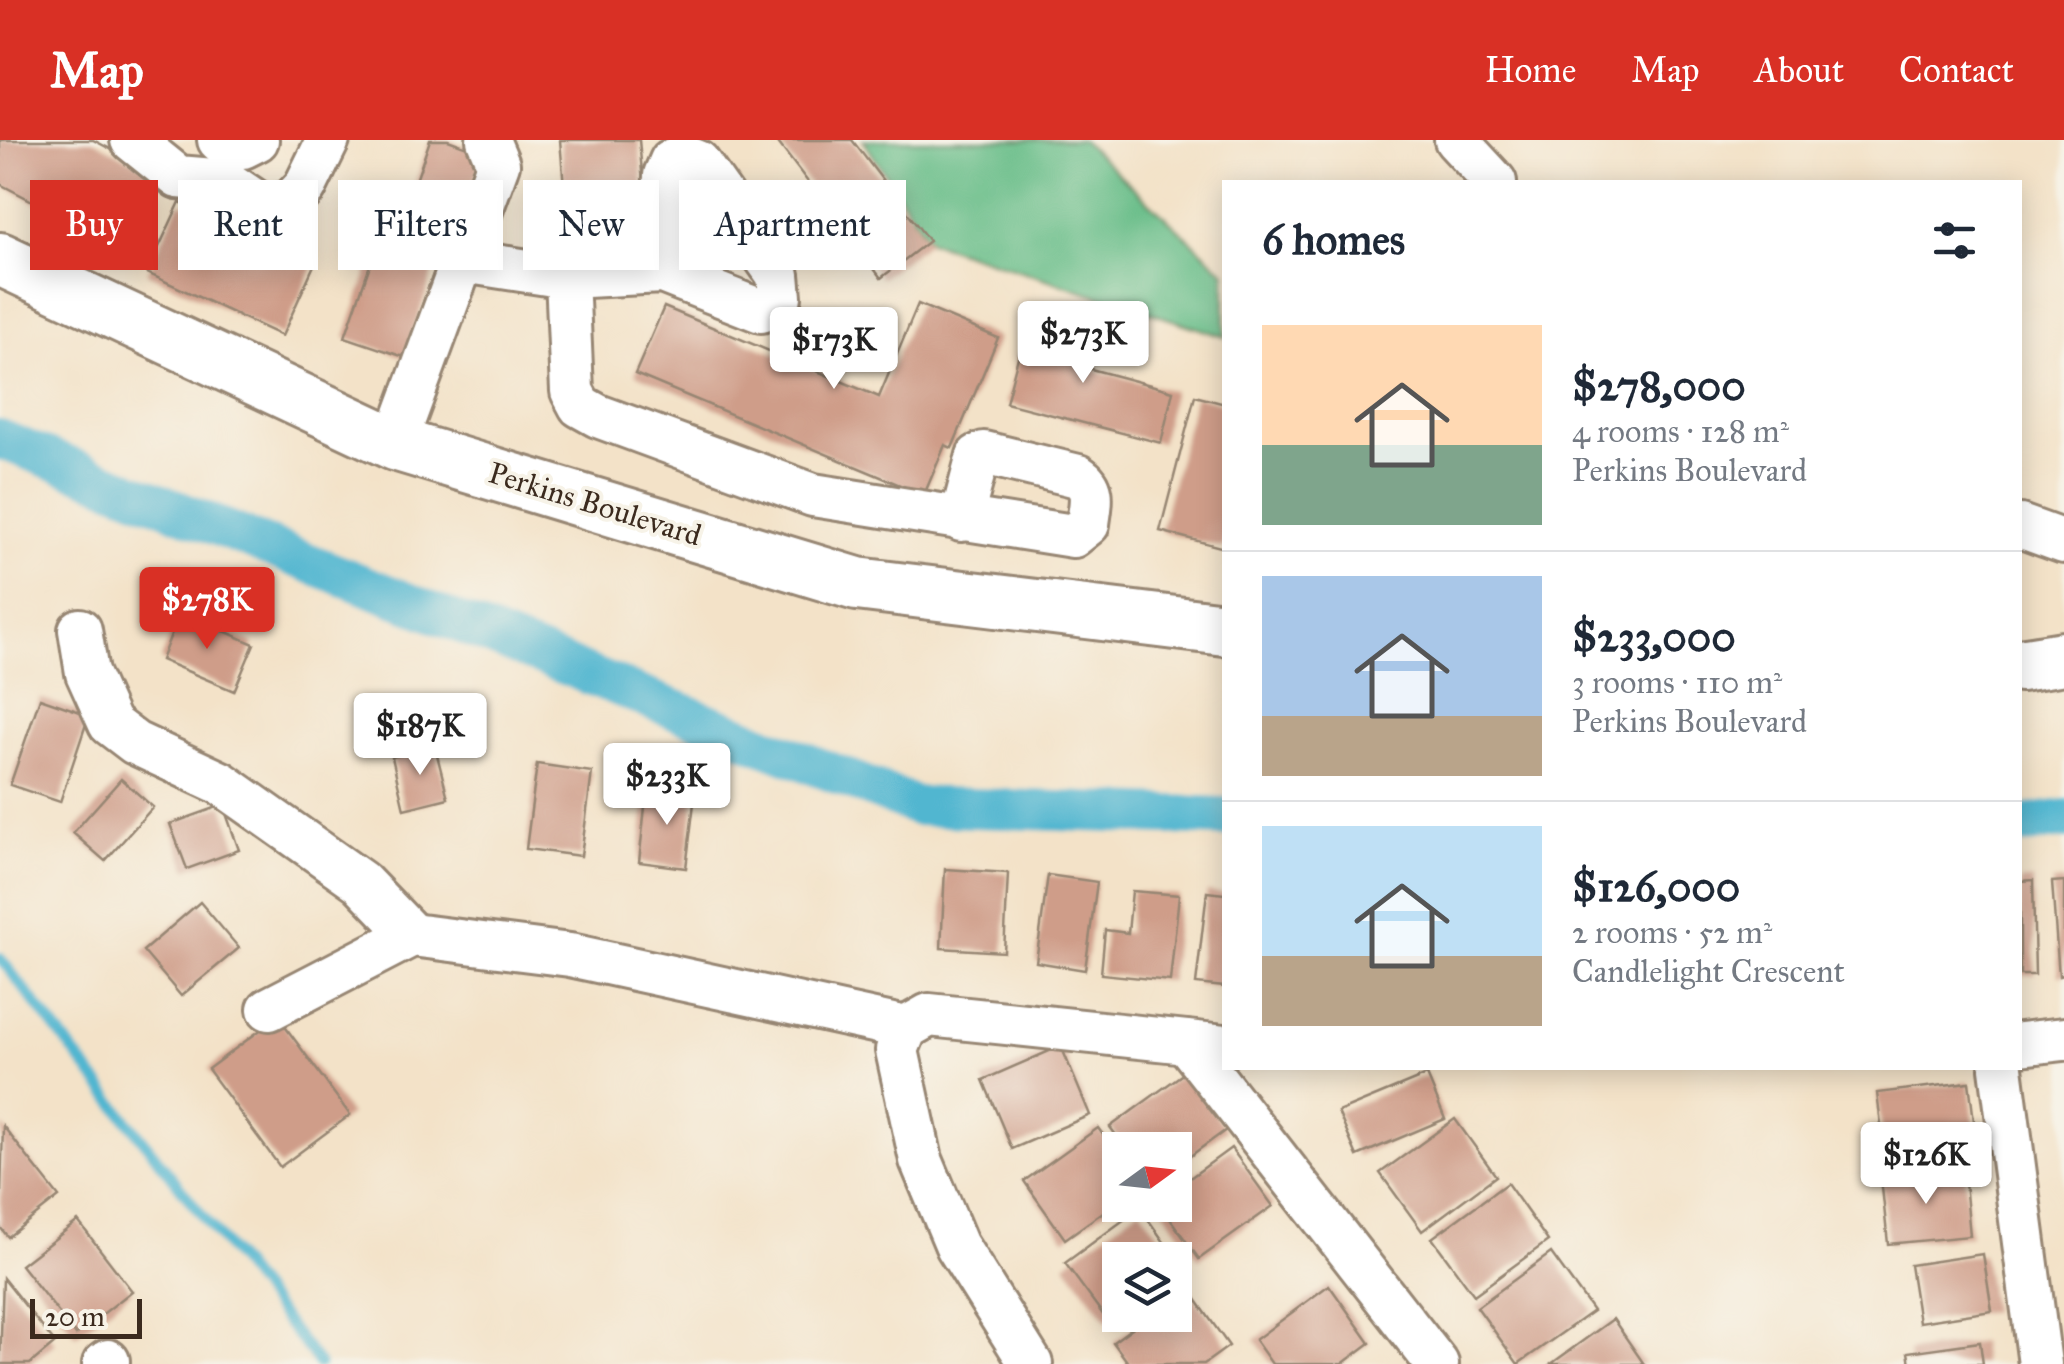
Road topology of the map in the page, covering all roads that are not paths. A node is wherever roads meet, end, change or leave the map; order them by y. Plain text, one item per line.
1 (132, 140) edge
2 (328, 140) edge
3 (488, 140) edge
4 (1456, 140) edge
5 (232, 152) edge
6 (492, 180) edge
7 (1493, 180) edge
8 (0, 258) edge
9 (503, 267) edge
10 (460, 270) edge
11 (662, 272) dead end
12 (568, 277) junction
13 (396, 444) junction
14 (961, 520) dead end
15 (2022, 527) edge
16 (2064, 542) edge
17 (80, 630) dead end
18 (1222, 630) edge
19 (2064, 658) edge
20 (2022, 665) edge
21 (412, 935) junction
22 (269, 1009) dead end
23 (917, 1021) junction
24 (2064, 1039) edge
25 (1205, 1044) edge
26 (2022, 1044) edge
27 (1222, 1067) edge
28 (1224, 1070) edge
29 (2001, 1070) edge
30 (1030, 1364) edge
31 (1437, 1364) edge
32 (2040, 1364) edge

1 - 5 street
2 - 5 street
3 - 6 street
4 - 7 street
8 - 13 street, Perkins Boulevard
9 - 12 street
10 - 13 street
11 - 12 street
12 - 14 street
13 - 18 street, Perkins Boulevard
15 - 16 street
17 - 21 street
19 - 20 street
21 - 22 street
21 - 23 street
23 - 25 street
23 - 30 street
24 - 26 street
25 - 27 street
28 - 31 street
29 - 32 street

